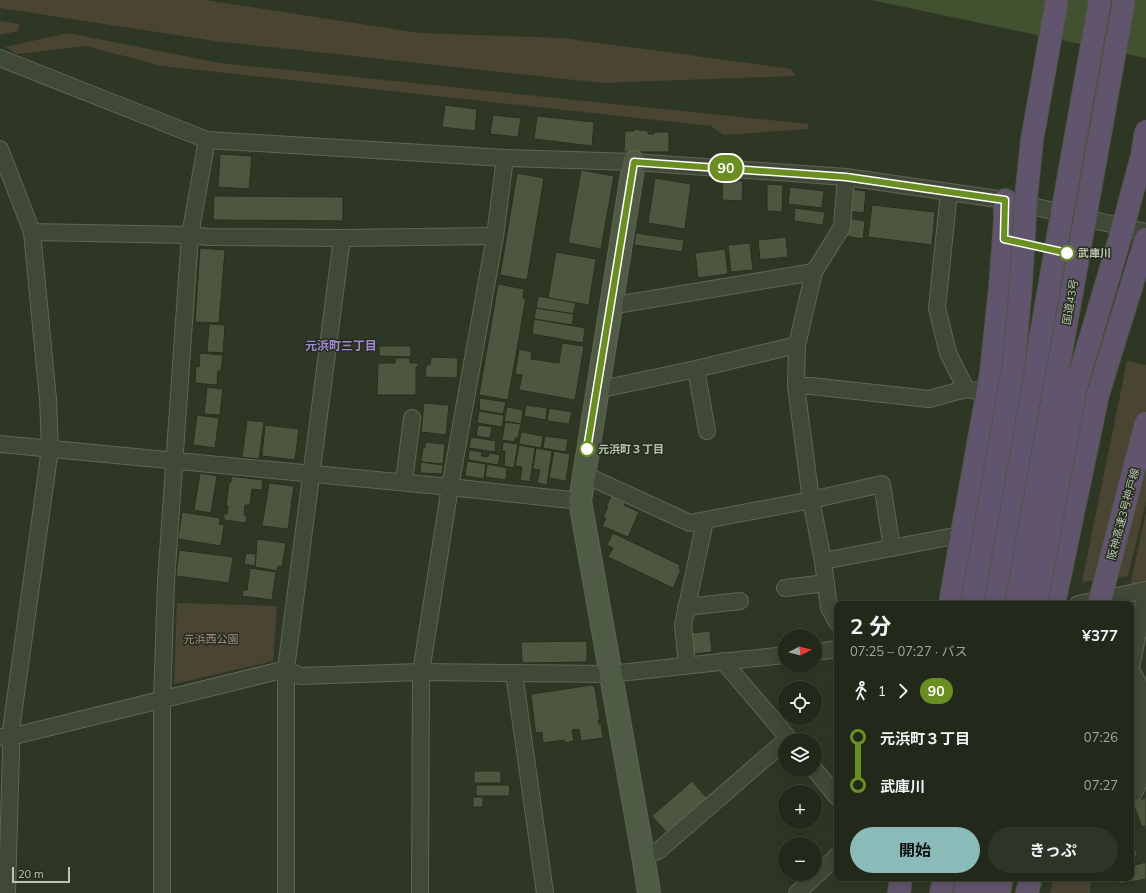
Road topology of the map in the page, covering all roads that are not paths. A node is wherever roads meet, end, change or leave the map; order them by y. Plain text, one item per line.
1 (1057, 0) edge
2 (1100, 0) edge
3 (1124, 0) edge
4 (0, 58) edge
5 (1146, 131) edge
6 (207, 140) junction
7 (0, 149) edge
8 (505, 158) junction
9 (634, 162) junction
10 (5, 175) edge
11 (846, 177) junction
12 (949, 192) junction
13 (1005, 200) junction
14 (32, 232) junction
15 (1146, 232) edge
16 (190, 235) junction
17 (495, 236) junction
18 (342, 238) junction
19 (1146, 239) edge
20 (814, 272) junction
21 (610, 306) junction
22 (797, 345) junction
23 (696, 369) junction
24 (796, 386) junction
25 (966, 389) junction
26 (597, 390) junction
27 (987, 393) junction
28 (412, 418) dead end
29 (1146, 423) edge
30 (707, 431) dead end
31 (1146, 438) edge
32 (0, 444) edge
33 (50, 449) junction
34 (175, 460) junction
35 (311, 474) junction
36 (584, 474) junction
37 (404, 482) junction
38 (450, 487) junction
39 (811, 500) junction
40 (580, 501) junction
41 (705, 521) junction
42 (961, 539) junction
43 (892, 548) junction
44 (823, 561) junction
45 (826, 583) junction
46 (785, 588) dead end
47 (1146, 590) edge
48 (740, 601) dead end
49 (951, 601) edge
50 (973, 601) edge
51 (995, 601) edge
52 (1017, 601) edge
53 (1037, 601) edge
54 (1055, 601) edge
55 (1093, 601) edge
56 (1100, 601) edge
57 (1103, 601) edge
58 (686, 607) junction
59 (834, 617) edge
60 (834, 649) edge
61 (822, 651) edge
62 (1134, 652) edge
63 (778, 656) edge
64 (723, 661) junction
65 (687, 665) junction
66 (286, 669) junction
67 (421, 672) junction
68 (514, 673) junction
69 (610, 674) junction
70 (1134, 675) edge
71 (162, 700) junction
72 (781, 733) edge
73 (5, 737) edge
74 (778, 748) edge
75 (821, 777) edge
76 (834, 793) edge
77 (1134, 793) edge
78 (643, 855) junction
79 (834, 859) edge
80 (901, 881) edge
81 (929, 881) edge
82 (944, 881) edge
83 (967, 881) edge
84 (983, 881) edge
85 (1001, 881) edge
86 (1028, 881) edge
87 (8, 893) edge
88 (162, 893) edge
89 (286, 893) edge
90 (420, 893) edge
91 (545, 893) edge
92 (649, 893) edge
93 (797, 893) edge
94 (899, 893) edge
95 (927, 893) edge
96 (942, 893) edge
97 (965, 893) edge
98 (981, 893) edge
99 (999, 893) edge
100 (1025, 893) edge

1 - 50 highway, bridge
2 - 51 highway, 国道43号, bridge
3 - 52 highway, 国道43号, bridge
4 - 6 street
5 - 53 highway, bridge
6 - 8 street
6 - 16 street
7 - 10 street
8 - 9 street
8 - 17 street
9 - 11 street
9 - 21 street
10 - 14 street
11 - 12 street
11 - 20 street
12 - 13 street
12 - 25 street
13 - 15 street
13 - 27 highway
14 - 16 street
14 - 33 street
16 - 18 street
16 - 34 street
17 - 18 street
17 - 38 street
18 - 35 street
19 - 54 highway
20 - 21 street
20 - 22 street
21 - 26 street
22 - 23 street
22 - 24 street
23 - 26 street
23 - 30 street
24 - 25 street
24 - 39 street
25 - 27 street
26 - 36 street
27 - 42 highway
28 - 37 street
29 - 56 highway, 阪神高速3号神戸線, bridge
31 - 57 highway, 阪神高速3号神戸線, bridge
32 - 33 street
33 - 34 street
33 - 73 street
34 - 35 street
34 - 71 street
35 - 37 street
35 - 66 street
36 - 40 street
36 - 41 street
37 - 38 street
38 - 40 street
38 - 67 street
39 - 41 street
39 - 43 street
39 - 44 street
40 - 69 street
41 - 58 street
42 - 43 street
42 - 49 highway
43 - 44 street
44 - 45 street
45 - 46 street
45 - 59 street
47 - 55 street
47 - 62 street
48 - 58 street
58 - 65 street
60 - 61 street
63 - 64 street
64 - 65 street
64 - 72 street
65 - 69 street
66 - 67 street
66 - 71 street
66 - 89 street
67 - 68 street
67 - 90 street
68 - 69 street
68 - 91 street
69 - 78 street
70 - 77 street
71 - 73 street
71 - 88 street
73 - 87 street
74 - 78 street
75 - 76 street
78 - 92 street
79 - 93 street
80 - 94 highway
81 - 95 highway
82 - 96 highway
83 - 97 highway
84 - 98 highway
85 - 99 highway
86 - 100 highway

